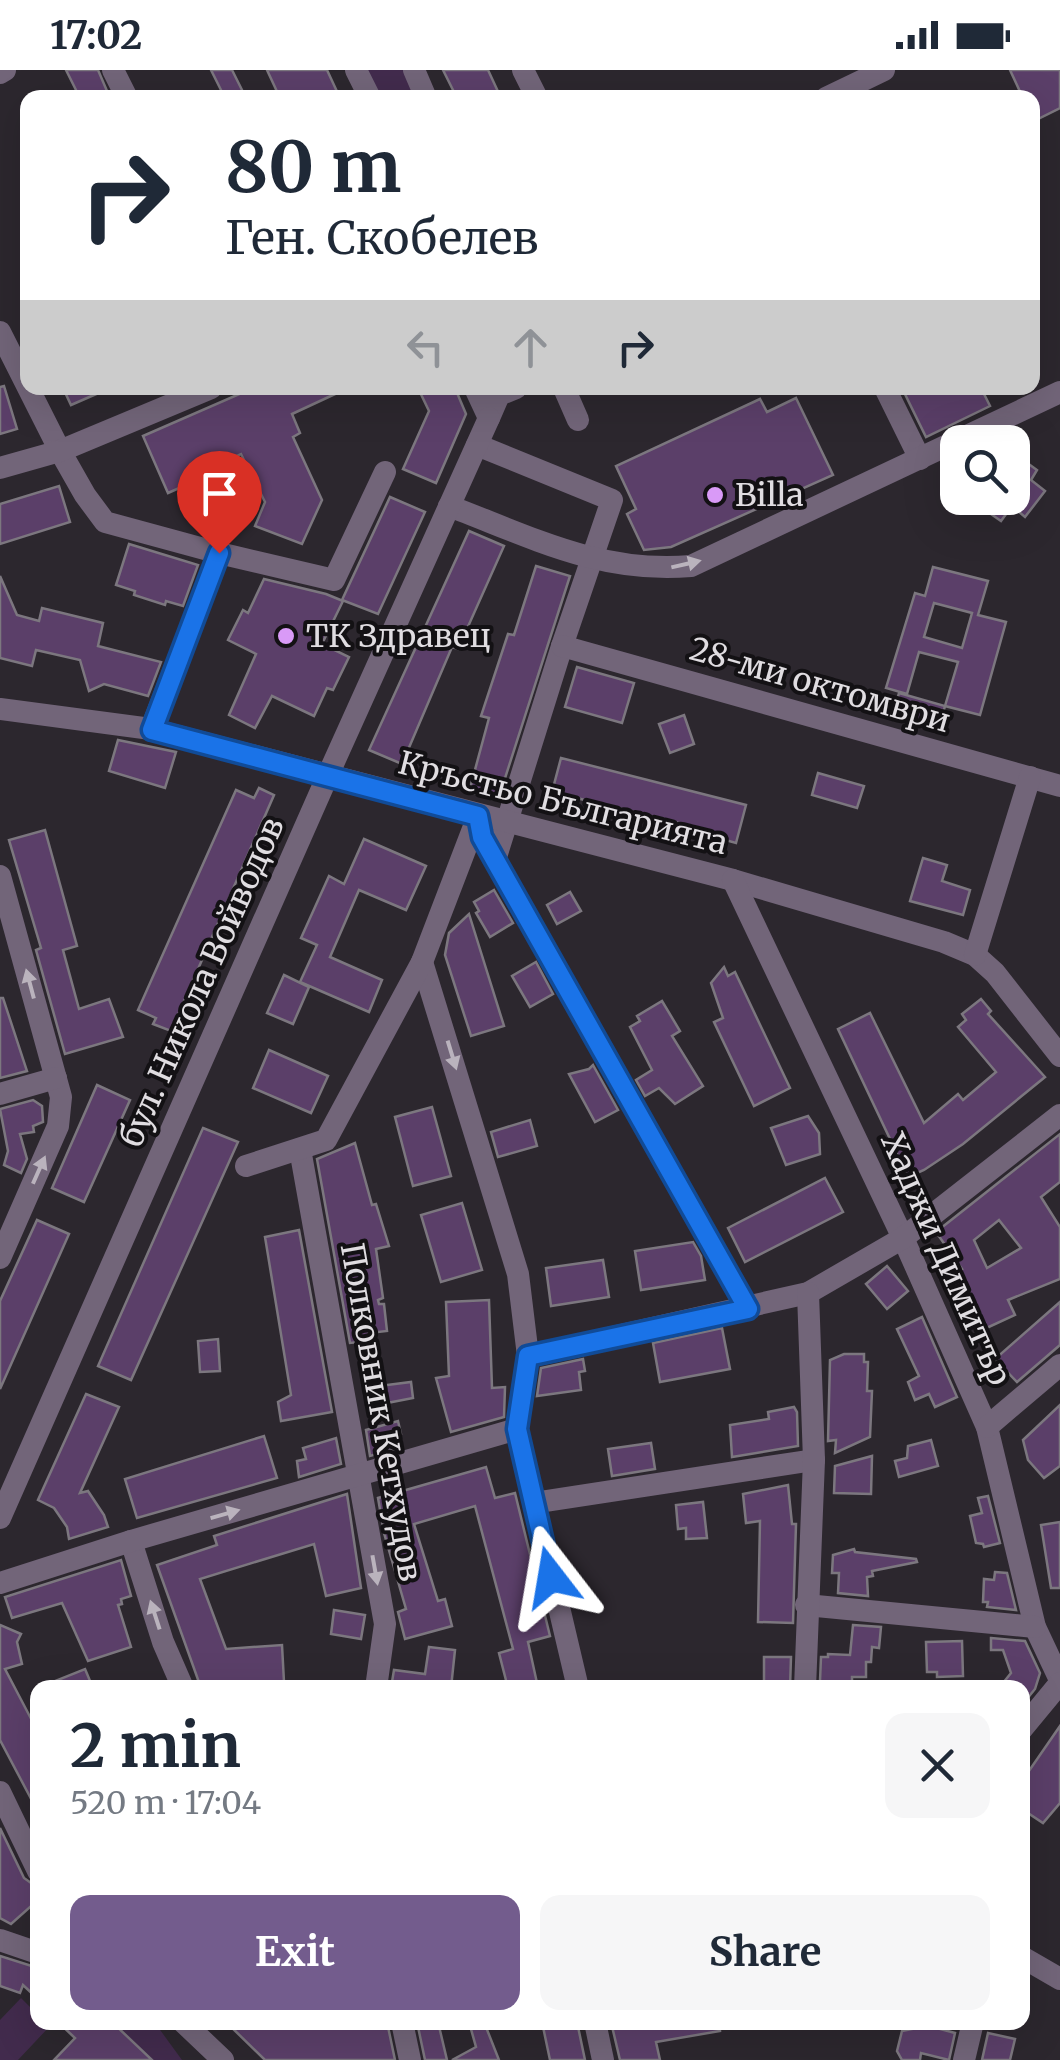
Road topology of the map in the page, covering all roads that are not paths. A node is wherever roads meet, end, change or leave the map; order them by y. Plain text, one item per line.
1 (884, 70) edge
2 (843, 90) edge
3 (0, 332) edge
4 (20, 372) edge
5 (1060, 392) edge
6 (32, 395) edge
7 (194, 395) edge
8 (478, 395) edge
9 (498, 395) edge
10 (567, 395) edge
11 (888, 395) edge
12 (489, 418) junction
13 (578, 420) dead end
14 (477, 444) junction
15 (60, 451) junction
16 (920, 458) junction
17 (0, 468) edge
18 (385, 472) dead end
19 (449, 506) junction
20 (219, 553) junction
21 (590, 560) junction
22 (562, 646) junction
23 (0, 710) edge
24 (152, 730) junction
25 (328, 775) junction
26 (1030, 778) junction
27 (1060, 786) edge
28 (478, 816) junction
29 (508, 823) junction
30 (495, 860) junction
31 (0, 876) edge
32 (733, 880) junction
33 (975, 955) junction
34 (422, 962) junction
35 (1060, 1056) edge
36 (56, 1078) junction
37 (0, 1094) edge
38 (1060, 1115) edge
39 (300, 1149) junction
40 (246, 1166) dead end
41 (903, 1238) junction
42 (0, 1258) edge
43 (808, 1293) junction
44 (748, 1309) junction
45 (528, 1356) junction
46 (1060, 1365) edge
47 (987, 1427) junction
48 (517, 1429) junction
49 (814, 1460) junction
50 (358, 1474) junction
51 (533, 1503) junction
52 (0, 1518) edge
53 (131, 1542) junction
54 (0, 1584) edge
55 (806, 1605) junction
56 (1035, 1627) junction
57 (180, 1680) edge
58 (377, 1680) edge
59 (576, 1680) edge
60 (805, 1680) edge
61 (1060, 1681) edge
62 (1030, 1719) edge
63 (0, 1792) edge
64 (30, 1854) edge
65 (1030, 1961) edge
66 (1060, 1979) edge
67 (191, 2030) edge
68 (404, 2030) edge
69 (597, 2030) edge
70 (971, 2030) edge
71 (222, 2060) edge
72 (410, 2060) edge
73 (603, 2060) edge
74 (964, 2060) edge

1 - 2 street
3 - 4 street
5 - 16 street
6 - 15 street
7 - 15 street
8 - 12 street
9 - 12 street, бул. Никола Войводов
10 - 13 street
11 - 16 street
12 - 14 street, бул. Никола Войводов
14 - 19 street, бул. Никола Войводов
14 - 21 street
15 - 17 street
15 - 20 street
21 -> 16 street
18 - 20 street
19 - 21 street
19 - 25 street, бул. Никола Войводов
20 - 24 street
21 - 22 street
22 - 26 street, 28-ми октомври
22 - 29 street
23 - 24 street, Кръстьо Българията
24 - 25 street, Кръстьо Българията
25 - 28 street, Кръстьо Българията
25 - 52 street, бул. Никола Войводов
26 - 27 street, 28-ми октомври
26 - 33 street
28 - 29 street, Кръстьо Българията
28 - 30 street
28 - 34 street
29 - 30 street
29 - 32 street, Кръстьо Българията
30 - 44 street
36 -> 31 street
32 - 33 street, Кръстьо Българията
32 - 41 street, Хаджи Димитър
33 - 35 street, Кръстьо Българията
34 - 39 street
34 -> 45 street
36 - 37 street
42 -> 36 street
38 - 41 street
39 - 40 street
39 - 50 street, Полковник Кетхудов
41 - 43 street
41 - 47 street, Хаджи Димитър
43 - 44 street
43 - 49 street
44 - 45 street
45 - 48 street
46 - 47 street
47 - 56 street, Хаджи Димитър
48 - 50 street
48 - 51 street
49 - 51 street
49 - 55 street
53 -> 50 street
50 -> 58 street, Полковник Кетхудов
51 - 59 street
53 - 54 street
57 -> 53 street
55 - 56 street
55 - 60 street
56 - 61 street, Хаджи Димитър
61 - 62 street
63 - 64 street
65 - 66 street
67 - 71 street
68 - 72 street
69 - 73 street
70 - 74 street

